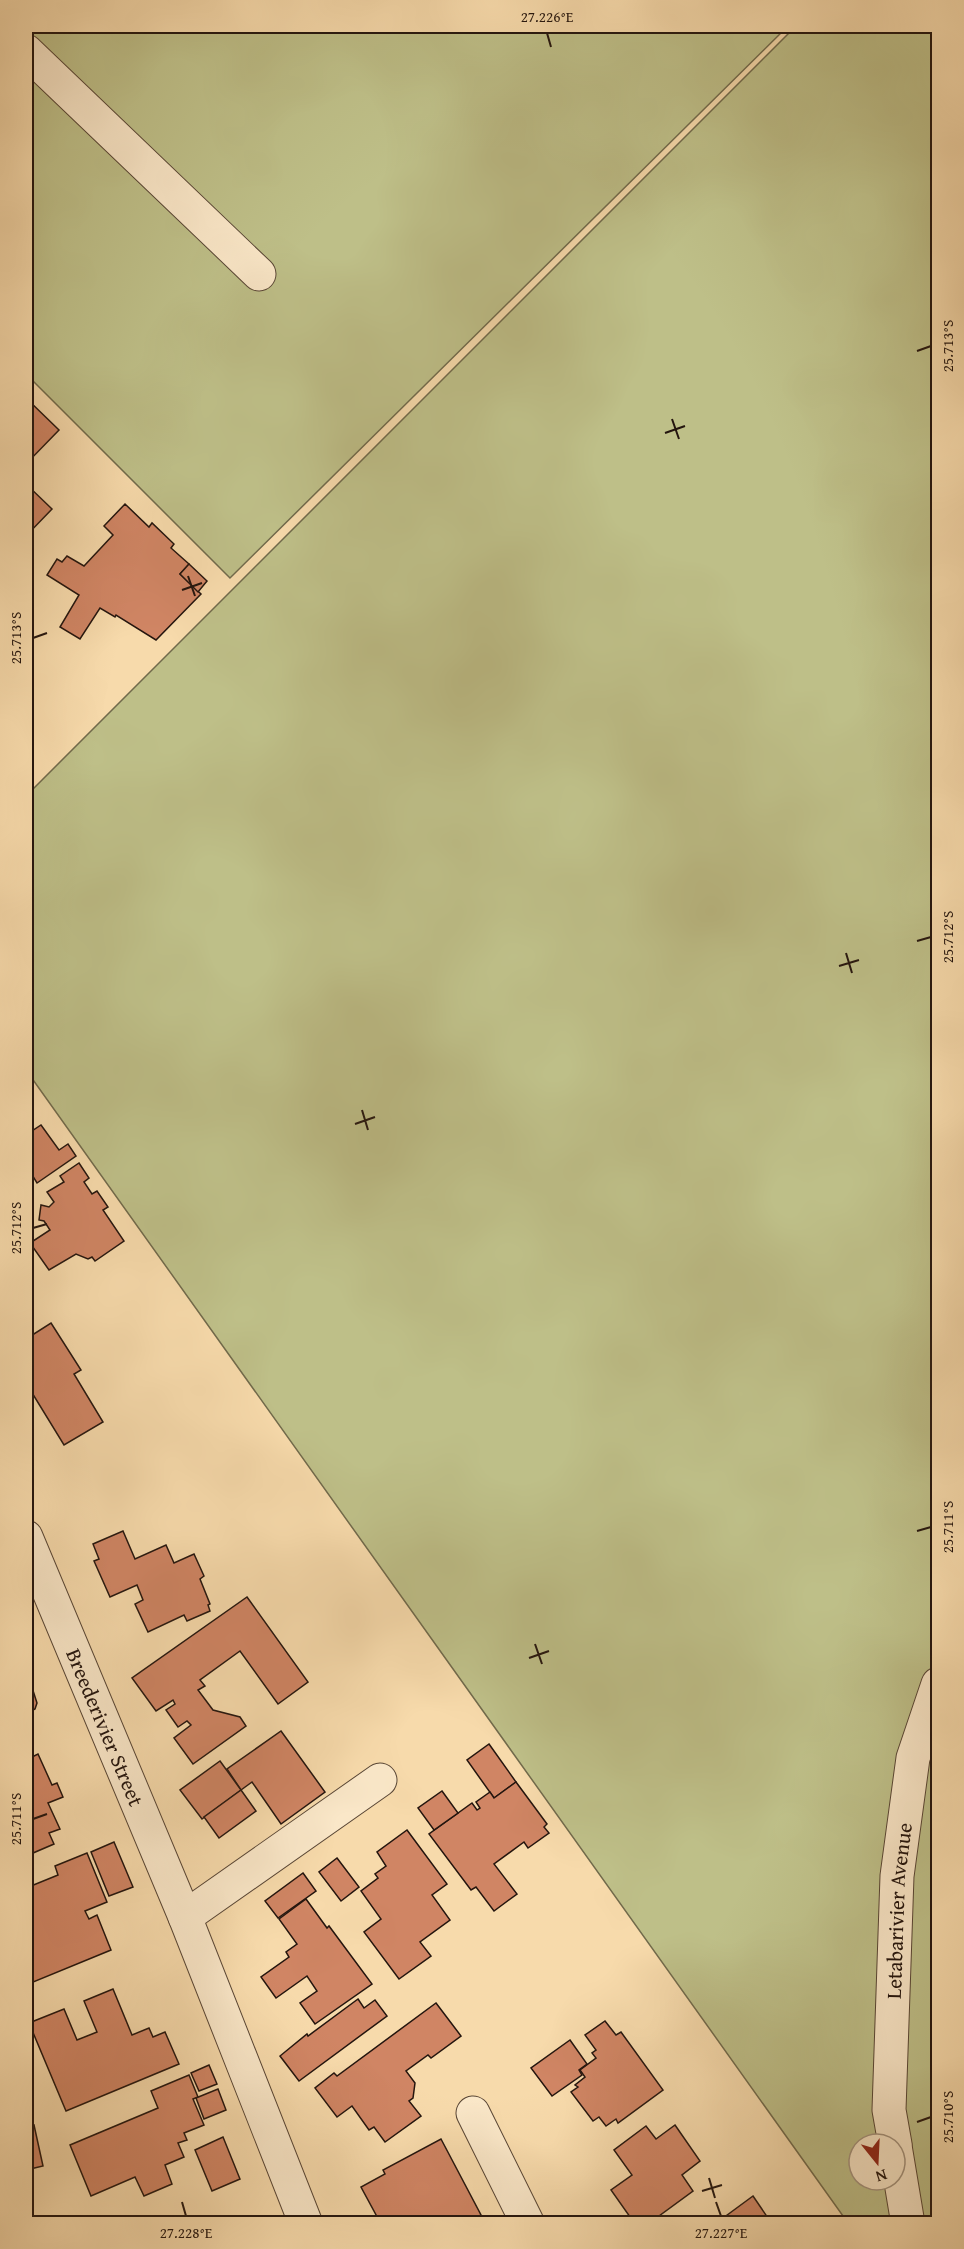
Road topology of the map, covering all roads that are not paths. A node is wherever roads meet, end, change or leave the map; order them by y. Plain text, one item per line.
1 (26, 51) edge
2 (259, 274) dead end
3 (26, 1537) edge
4 (939, 1684) edge
5 (380, 1779) dead end
6 (185, 1917) junction
7 (473, 2113) dead end
8 (893, 2132) edge
9 (903, 2192) edge
10 (306, 2223) edge
11 (528, 2223) edge
12 (908, 2223) edge

1 - 2 street
3 - 6 street, Breederivier Street
4 - 8 street, Letabarivier Avenue
5 - 6 street
6 - 10 street, Breederivier Street
7 - 11 street
9 - 12 street, Letabarivier Avenue

